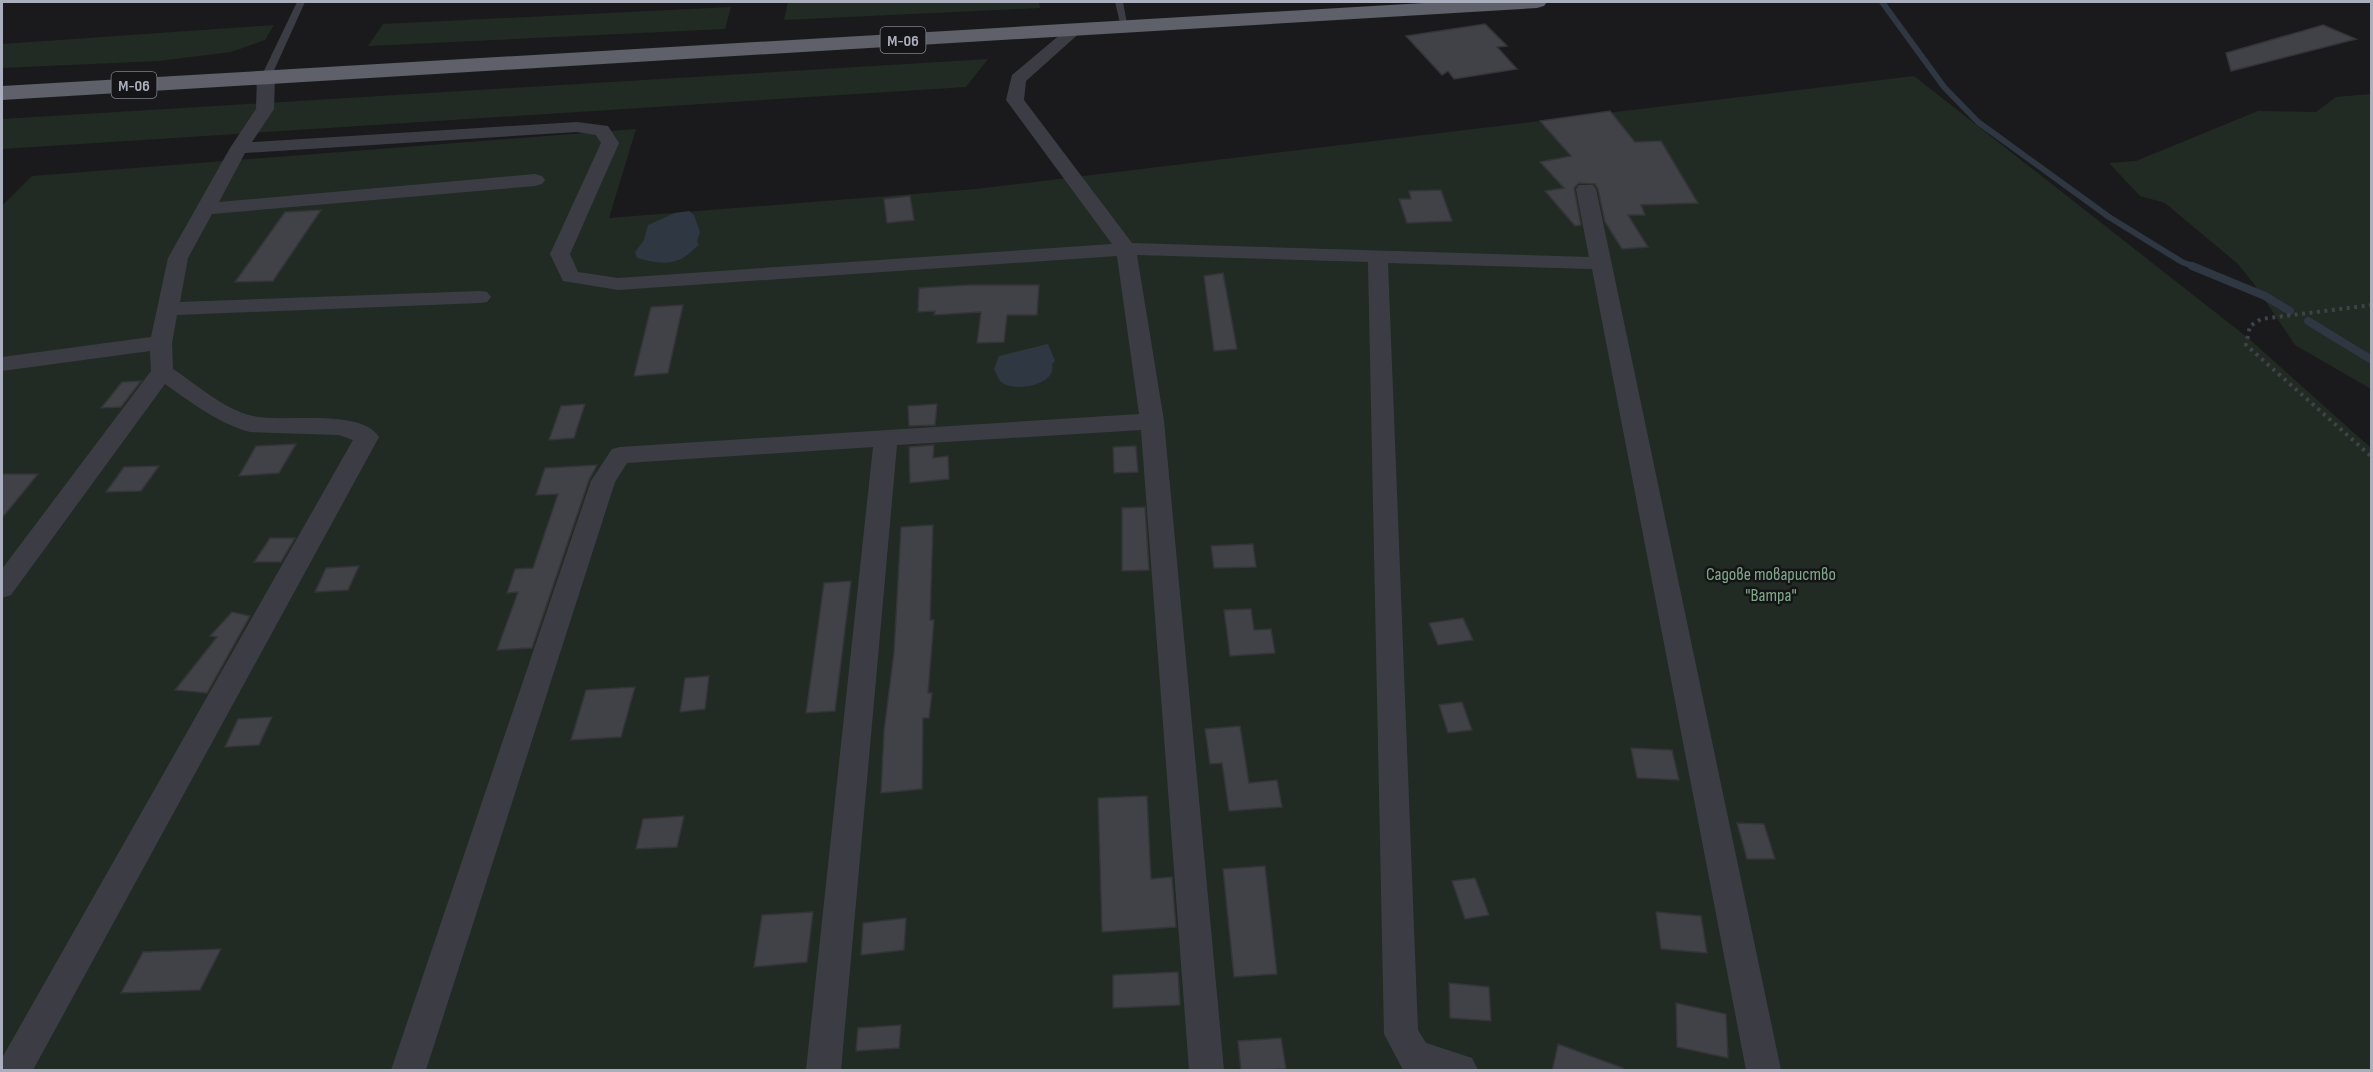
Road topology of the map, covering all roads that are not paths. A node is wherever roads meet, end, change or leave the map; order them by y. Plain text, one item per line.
1 (302, 2) edge
2 (1119, 2) edge
3 (1538, 2) edge
4 (1125, 27) junction
5 (1075, 30) junction
6 (266, 77) junction
7 (2, 93) edge
8 (239, 148) junction
9 (535, 180) dead end
10 (1586, 189) dead end
11 (205, 209) junction
12 (1126, 249) junction
13 (1378, 258) junction
14 (1599, 263) junction
15 (480, 297) dead end
16 (169, 309) junction
17 (161, 343) junction
18 (2, 364) edge
19 (162, 372) junction
20 (1152, 420) junction
21 (886, 440) junction
22 (2, 588) edge
23 (14, 1071) edge
24 (408, 1071) edge
25 (824, 1071) edge
26 (1207, 1071) edge
27 (1460, 1071) edge
28 (1764, 1071) edge

1 - 6 lane
2 - 4 lane
3 - 4 highway, М-06
4 - 5 highway, М-06
5 - 6 highway, М-06
5 - 12 street
6 - 7 highway, М-06
6 - 8 street
8 - 11 street
8 - 12 street
9 - 11 street
10 - 14 street
11 - 16 street
12 - 13 street
12 - 20 street
13 - 14 street
13 - 27 street
14 - 28 street
15 - 16 street
16 - 17 street
17 - 18 street
17 - 19 street
19 - 22 street
19 - 23 street
20 - 21 street
20 - 26 street
21 - 24 street
21 - 25 street

